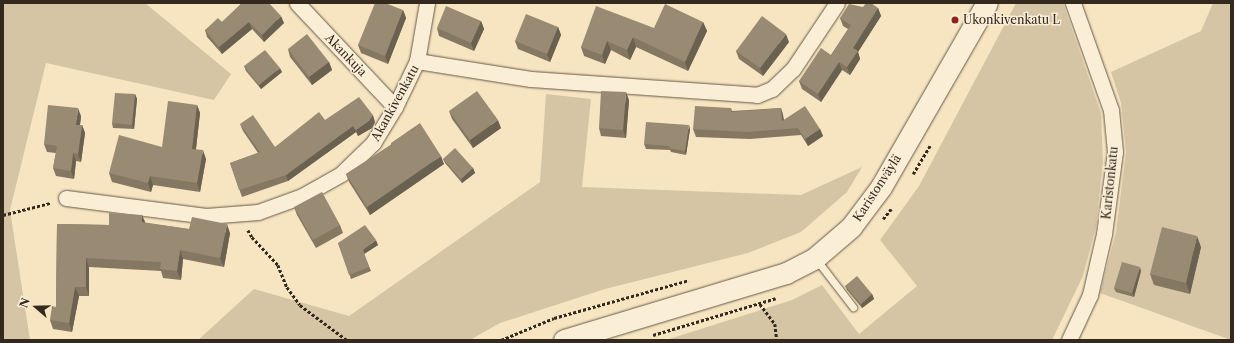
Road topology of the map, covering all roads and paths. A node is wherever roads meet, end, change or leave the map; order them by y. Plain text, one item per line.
1 (297, 3) edge
2 (427, 3) edge
3 (837, 3) edge
4 (987, 3) edge
5 (1073, 3) edge
6 (417, 61) junction
7 (395, 107) junction
8 (66, 198) joint
9 (241, 213) junction
10 (3, 215) edge
11 (815, 258) junction
12 (696, 278) dead end
13 (760, 304) dead end
14 (853, 307) dead end
15 (347, 340) edge
16 (501, 340) edge
17 (564, 340) edge
18 (777, 340) edge
19 (1069, 340) edge

1 - 7 street, Akankuja
2 - 6 street
3 - 6 street, Akankivenkatu
4 - 11 street, Karistonväylä
5 - 19 street, Karistonkatu
6 - 7 street, Akankivenkatu
7 - 9 street, Akankivenkatu
8 - 9 street, Akankivenkatu
8 - 10 path
9 - 15 path
11 - 14 lane
11 - 17 street, Karistonväylä
12 - 16 path
13 - 18 path

